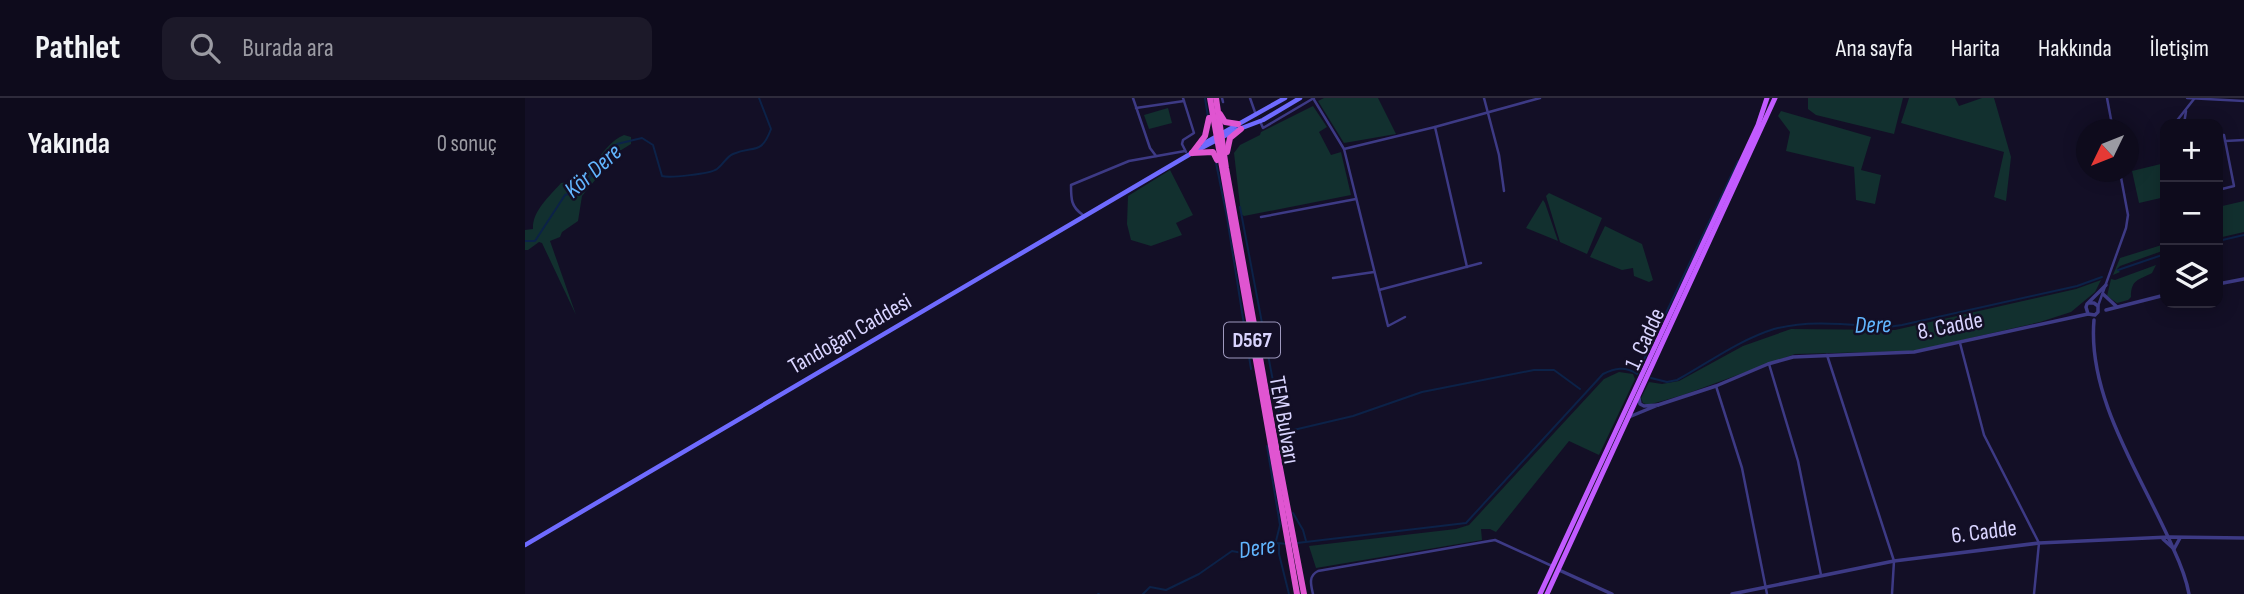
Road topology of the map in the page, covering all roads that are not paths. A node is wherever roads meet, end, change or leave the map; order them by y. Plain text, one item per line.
1 (1132, 98) edge
2 (1159, 98) edge
3 (1209, 98) edge
4 (1250, 98) edge
5 (1285, 98) edge
6 (1300, 98) edge
7 (1314, 98) edge
8 (1484, 98) edge
9 (1540, 98) edge
10 (1767, 98) edge
11 (1775, 98) edge
12 (2107, 98) edge
13 (2187, 98) edge
14 (1184, 99) edge
15 (1221, 99) edge
16 (2194, 99) edge
17 (2244, 101) edge
18 (1164, 104) junction
19 (1136, 108) junction
20 (2186, 108) junction
21 (1219, 111) junction
22 (1488, 111) junction
23 (1256, 116) junction
24 (2111, 119) edge
25 (2178, 119) edge
26 (2185, 119) edge
27 (1260, 121) junction
28 (1240, 127) junction
29 (1435, 127) junction
30 (2223, 135) edge
31 (1219, 137) junction
32 (2244, 140) edge
33 (2225, 141) junction
34 (1344, 149) junction
35 (1188, 153) junction
36 (1156, 156) junction
37 (1226, 168) junction
38 (1223, 178) junction
39 (2122, 182) edge
40 (2223, 189) edge
41 (1504, 191) dead end
42 (1356, 199) junction
43 (1086, 217) junction
44 (1261, 217) dead end
45 (1481, 263) dead end
46 (1467, 267) junction
47 (1374, 272) junction
48 (1333, 278) dead end
49 (2244, 279) edge
50 (2223, 283) edge
51 (2106, 285) junction
52 (1378, 290) junction
53 (2103, 294) junction
54 (2160, 296) edge
55 (2088, 304) junction
56 (2098, 306) junction
57 (2117, 307) junction
58 (2106, 310) junction
59 (2097, 313) junction
60 (1405, 317) dead end
61 (2074, 317) junction
62 (2091, 317) junction
63 (1960, 344) junction
64 (1827, 355) junction
65 (1768, 364) junction
66 (1647, 369) junction
67 (1643, 379) junction
68 (1716, 386) junction
69 (1638, 396) junction
70 (1658, 405) junction
71 (1628, 418) junction
72 (2165, 528) junction
73 (2169, 537) junction
74 (2180, 537) junction
75 (2159, 538) junction
76 (2244, 538) edge
77 (1290, 539) junction
78 (2039, 543) junction
79 (525, 545) edge
80 (2174, 549) junction
81 (1894, 561) junction
82 (1552, 566) junction
83 (1296, 568) junction
84 (1559, 570) junction
85 (1821, 575) junction
86 (1766, 587) junction
87 (1297, 594) edge
88 (1304, 594) edge
89 (1313, 594) edge
90 (1540, 594) edge
91 (1547, 594) edge
92 (1612, 594) edge
93 (1732, 594) edge
94 (1767, 594) edge
95 (1892, 594) edge
96 (2034, 594) edge
97 (2189, 594) edge

1 - 19 street
2 - 18 street
3 - 31 highway, D567
3 - 35 highway
4 - 23 street
5 - 23 main road
6 - 27 main road
7 - 27 street
7 - 34 street
8 - 22 street
9 - 22 street
10 - 66 main road, 1. Cadde
11 - 66 main road, 1. Cadde
12 - 24 street
13 - 16 street
14 - 18 street
14 - 35 street
15 - 21 highway, D567
16 - 17 street
16 - 20 street
18 - 19 street
19 - 36 street
20 - 25 street
20 - 26 street
21 - 28 highway
21 - 31 highway, D567
22 - 29 street
22 - 41 street
23 - 27 street
23 - 28 main road
27 - 28 main road
28 - 31 main road, Tandoğan Caddesi
28 - 37 highway
29 - 34 street
29 - 46 street
30 - 33 street
31 - 35 main road, Tandoğan Caddesi
31 - 37 highway, D567
31 - 38 highway, TEM Bulvarı / D567
32 - 33 street
33 - 40 street
34 - 42 street
35 - 36 street
35 - 38 highway
35 - 43 main road, Tandoğan Caddesi
36 - 43 street
37 - 77 highway, D567
38 - 77 highway, TEM Bulvarı / D567
39 - 51 street
42 - 44 street
42 - 47 street
43 - 79 main road, Tandoğan Caddesi
45 - 46 street
46 - 52 street
47 - 48 street
47 - 52 street
49 - 50 street
51 - 53 street
51 - 55 street
52 - 60 street
53 - 56 street
53 - 57 street
54 - 57 street
55 - 56 street
55 - 61 street
55 - 62 street
56 - 58 street
56 - 59 street
57 - 58 street
58 - 59 street
59 - 62 street
61 - 62 street, 8. Cadde
61 - 63 street, 8. Cadde
62 - 72 street
63 - 64 street, 8. Cadde
63 - 78 street
64 - 65 street, 8. Cadde
64 - 81 street
65 - 68 street, 8. Cadde
65 - 85 street
66 - 67 main road, 1. Cadde
67 - 69 main road, 1. Cadde
67 - 82 main road, 1. Cadde
68 - 70 street, 8. Cadde
68 - 86 street
69 - 70 street
69 - 71 main road, 1. Cadde
70 - 71 street, 8. Cadde
71 - 84 main road, 1. Cadde
72 - 73 street
72 - 75 street
73 - 74 street, 6. Cadde
73 - 75 street, 6. Cadde
73 - 80 street
74 - 76 street, 6. Cadde
74 - 80 street
75 - 78 street, 6. Cadde
75 - 80 street
77 - 83 highway, D567
78 - 81 street, 6. Cadde
78 - 96 street
80 - 97 street
81 - 85 street, 6. Cadde
81 - 95 street
82 - 89 street
82 - 90 main road, 1. Cadde
83 - 87 highway, D567
83 - 88 highway, D567
84 - 91 main road, 1. Cadde
84 - 92 street
85 - 86 street, 6. Cadde
86 - 93 street, 6. Cadde
86 - 94 street

